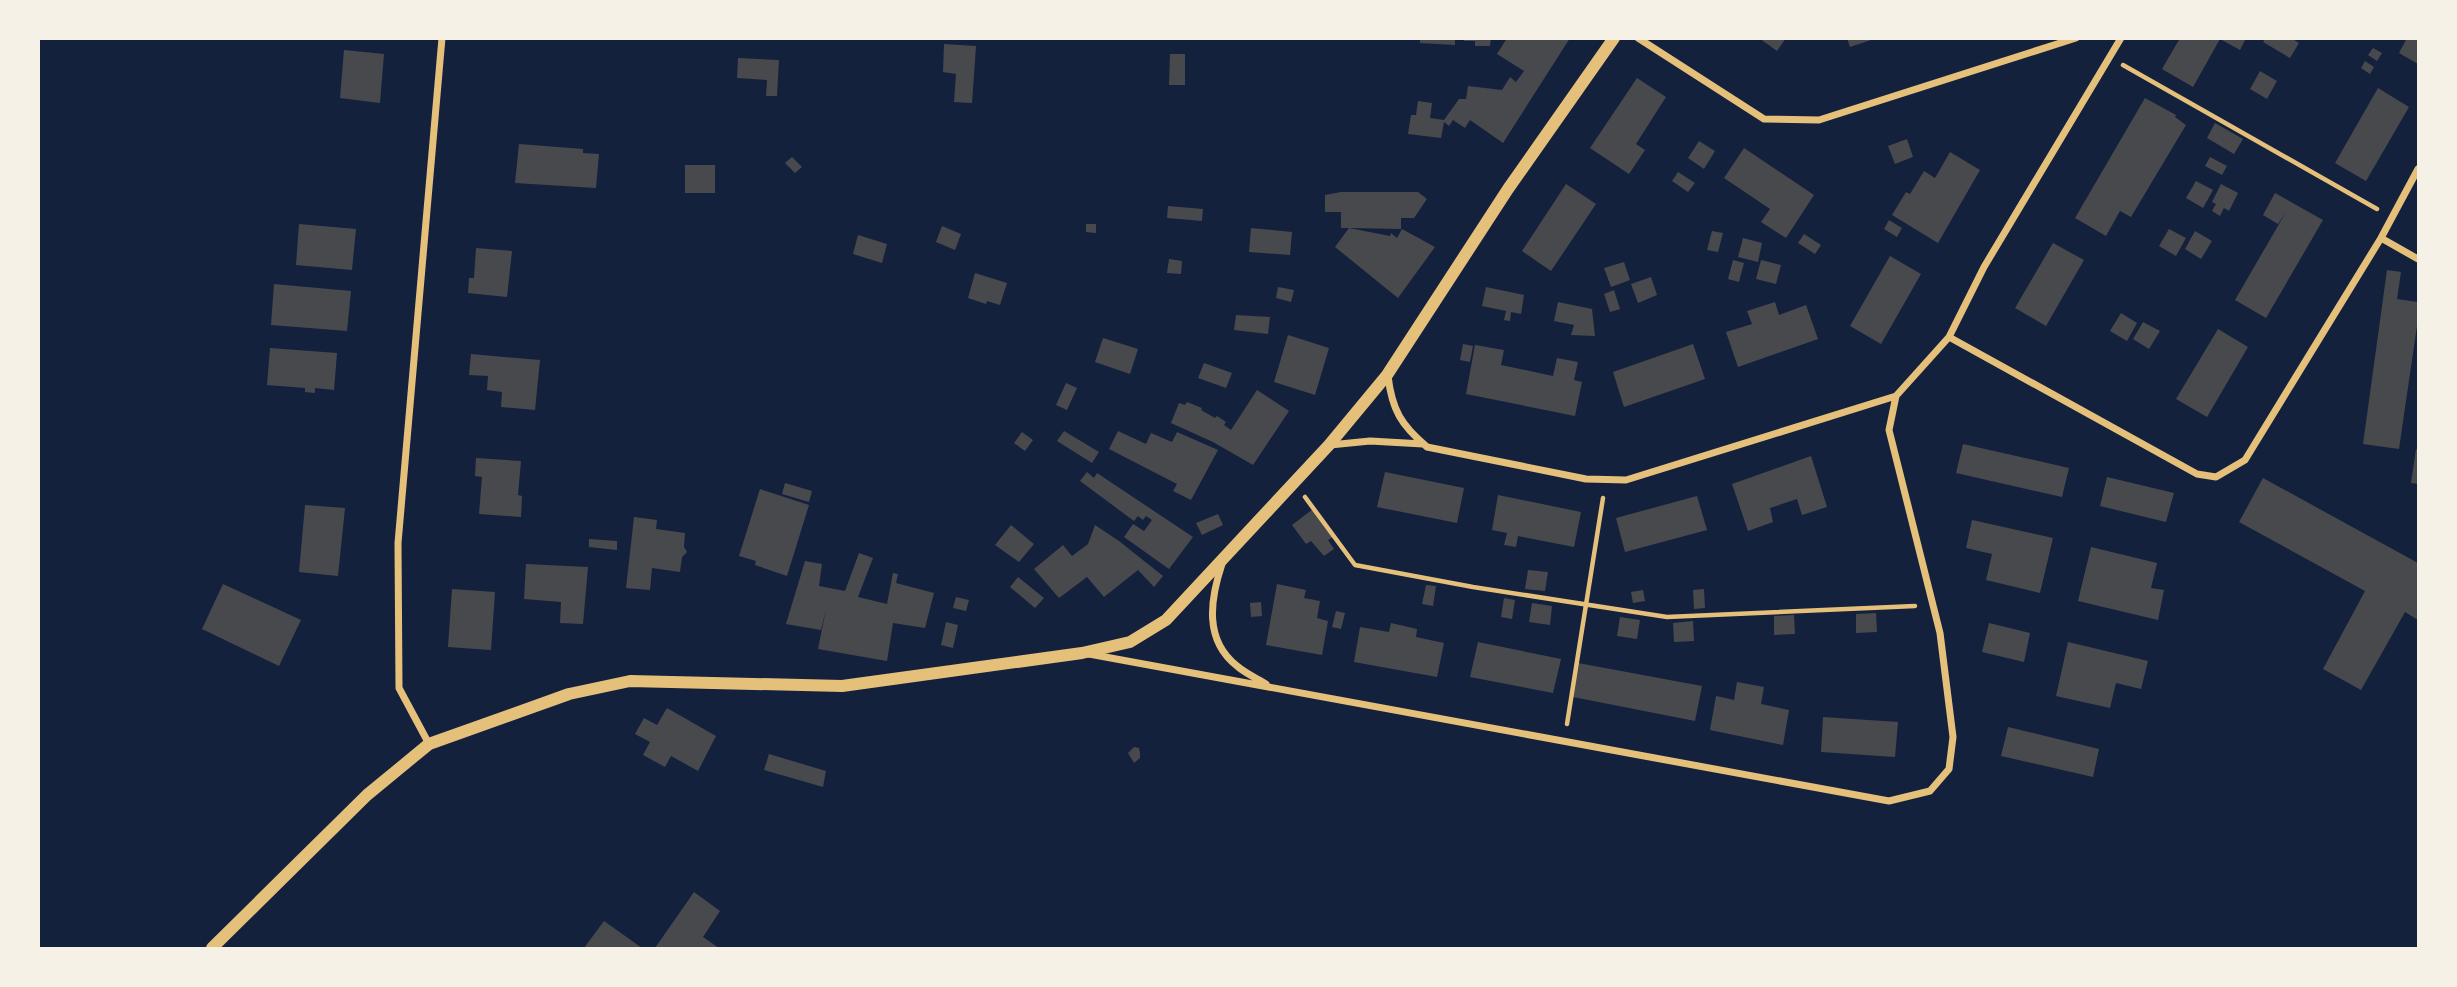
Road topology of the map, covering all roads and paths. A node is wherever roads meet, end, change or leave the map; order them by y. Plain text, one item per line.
1 (442, 38) edge
2 (1614, 38) edge
3 (1638, 38) edge
4 (2076, 38) edge
5 (2122, 38) edge
6 (2110, 58) junction
7 (2418, 169) edge
8 (2392, 217) junction
9 (2381, 238) junction
10 (2418, 259) edge
11 (1949, 337) junction
12 (1387, 375) junction
13 (1896, 396) junction
14 (1423, 444) junction
15 (1329, 445) junction
16 (1594, 479) junction
17 (1295, 482) junction
18 (1223, 560) junction
19 (1586, 606) junction
20 (1933, 606) junction
21 (1082, 653) junction
22 (1272, 688) junction
23 (1564, 742) junction
24 (429, 744) junction
25 (212, 948) edge

1 - 24 street
2 - 12 street
3 - 4 street
5 - 6 street
6 - 8 path
6 - 11 street
7 - 8 street
8 - 9 street
9 - 10 street
9 - 11 street
11 - 13 street
12 - 14 street
12 - 15 street
13 - 16 street
13 - 20 street
14 - 15 street
14 - 16 street
15 - 17 street
16 - 19 path
17 - 18 street
17 - 19 path
18 - 21 street
18 - 22 street
19 - 20 path
19 - 23 path
20 - 23 street
21 - 22 street
21 - 24 street
22 - 23 street
24 - 25 street

